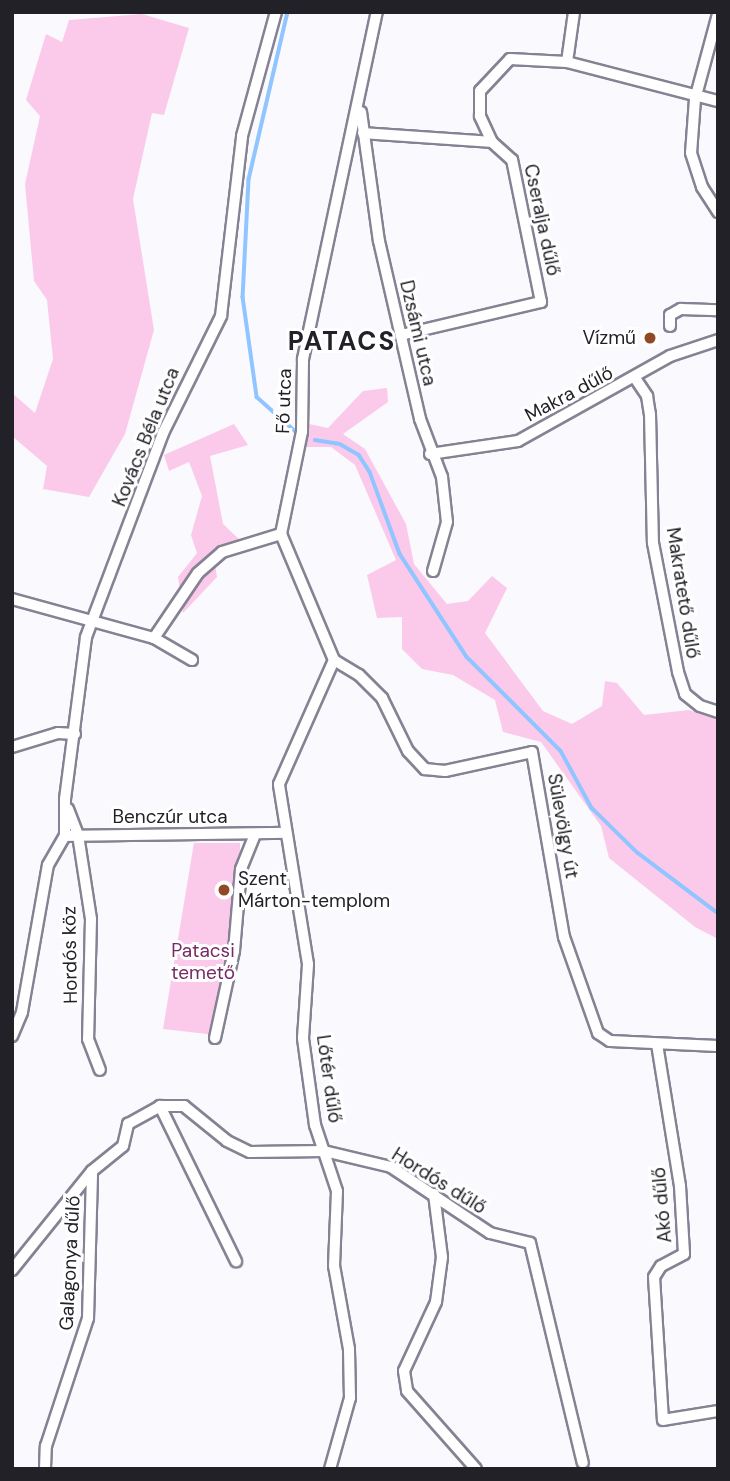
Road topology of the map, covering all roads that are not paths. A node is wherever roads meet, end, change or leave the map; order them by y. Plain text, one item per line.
1 (275, 12) edge
2 (377, 12) edge
3 (574, 12) edge
4 (718, 14) edge
5 (567, 62) junction
6 (360, 98) junction
7 (695, 99) junction
8 (718, 101) edge
9 (363, 133) junction
10 (492, 142) junction
11 (718, 212) edge
12 (718, 310) edge
13 (670, 326) dead end
14 (401, 335) junction
15 (718, 340) edge
16 (635, 378) junction
17 (430, 454) junction
18 (281, 534) junction
19 (433, 570) dead end
20 (12, 599) edge
21 (92, 620) junction
22 (154, 638) junction
23 (192, 660) dead end
24 (334, 660) junction
25 (718, 712) edge
26 (75, 734) junction
27 (12, 747) edge
28 (65, 800) junction
29 (284, 833) junction
30 (78, 835) junction
31 (255, 835) junction
32 (62, 839) junction
33 (12, 1036) edge
34 (215, 1038) dead end
35 (657, 1044) junction
36 (718, 1046) edge
37 (100, 1070) dead end
38 (160, 1106) junction
39 (324, 1151) junction
40 (92, 1171) junction
41 (434, 1194) junction
42 (236, 1262) dead end
43 (12, 1270) edge
44 (718, 1411) edge
45 (583, 1463) dead end
46 (45, 1469) edge
47 (330, 1469) edge
48 (476, 1469) edge

1 - 21 street, Kovács Béla utca
2 - 6 street, Fő utca
3 - 5 street
4 - 7 street
5 - 7 street, Cseralja dűlő
5 - 10 street, Cseralja dűlő
6 - 9 street, Dzsámi utca
6 - 18 street, Fő utca
7 - 8 street, Cseralja dűlő
7 - 11 street
9 - 10 street
9 - 14 street, Dzsámi utca
10 - 14 street, Cseralja dűlő
12 - 13 street
14 - 17 street, Dzsámi utca
15 - 16 street, Makra dűlő
16 - 17 street, Makra dűlő
16 - 25 street, Makratető dűlő
17 - 19 street, Dzsámi utca
18 - 22 street
18 - 24 street
20 - 21 street
21 - 22 street
21 - 26 street, Kovács Béla utca
22 - 23 street
24 - 29 street, Lőtér dűlő
24 - 35 street, Sülevölgy út
26 - 27 street
26 - 28 street, Kovács Béla utca
28 - 30 street, Hordós köz
28 - 32 street, Kovács Béla utca
29 - 31 street, Benczúr utca
29 - 39 street, Lőtér dűlő
30 - 31 street, Benczúr utca
30 - 32 street, Benczúr utca
30 - 37 street, Hordós köz
31 - 34 street
32 - 33 street
35 - 36 street, Sülevölgy út
35 - 44 street, Akó dűlő
38 - 39 street, Hordós dűlő
38 - 40 street, Galagonya dűlő
38 - 42 street
39 - 41 street, Hordós dűlő
39 - 47 street, Lőtér dűlő
40 - 43 street
40 - 46 street, Galagonya dűlő
41 - 45 street, Hordós dűlő
41 - 48 street

